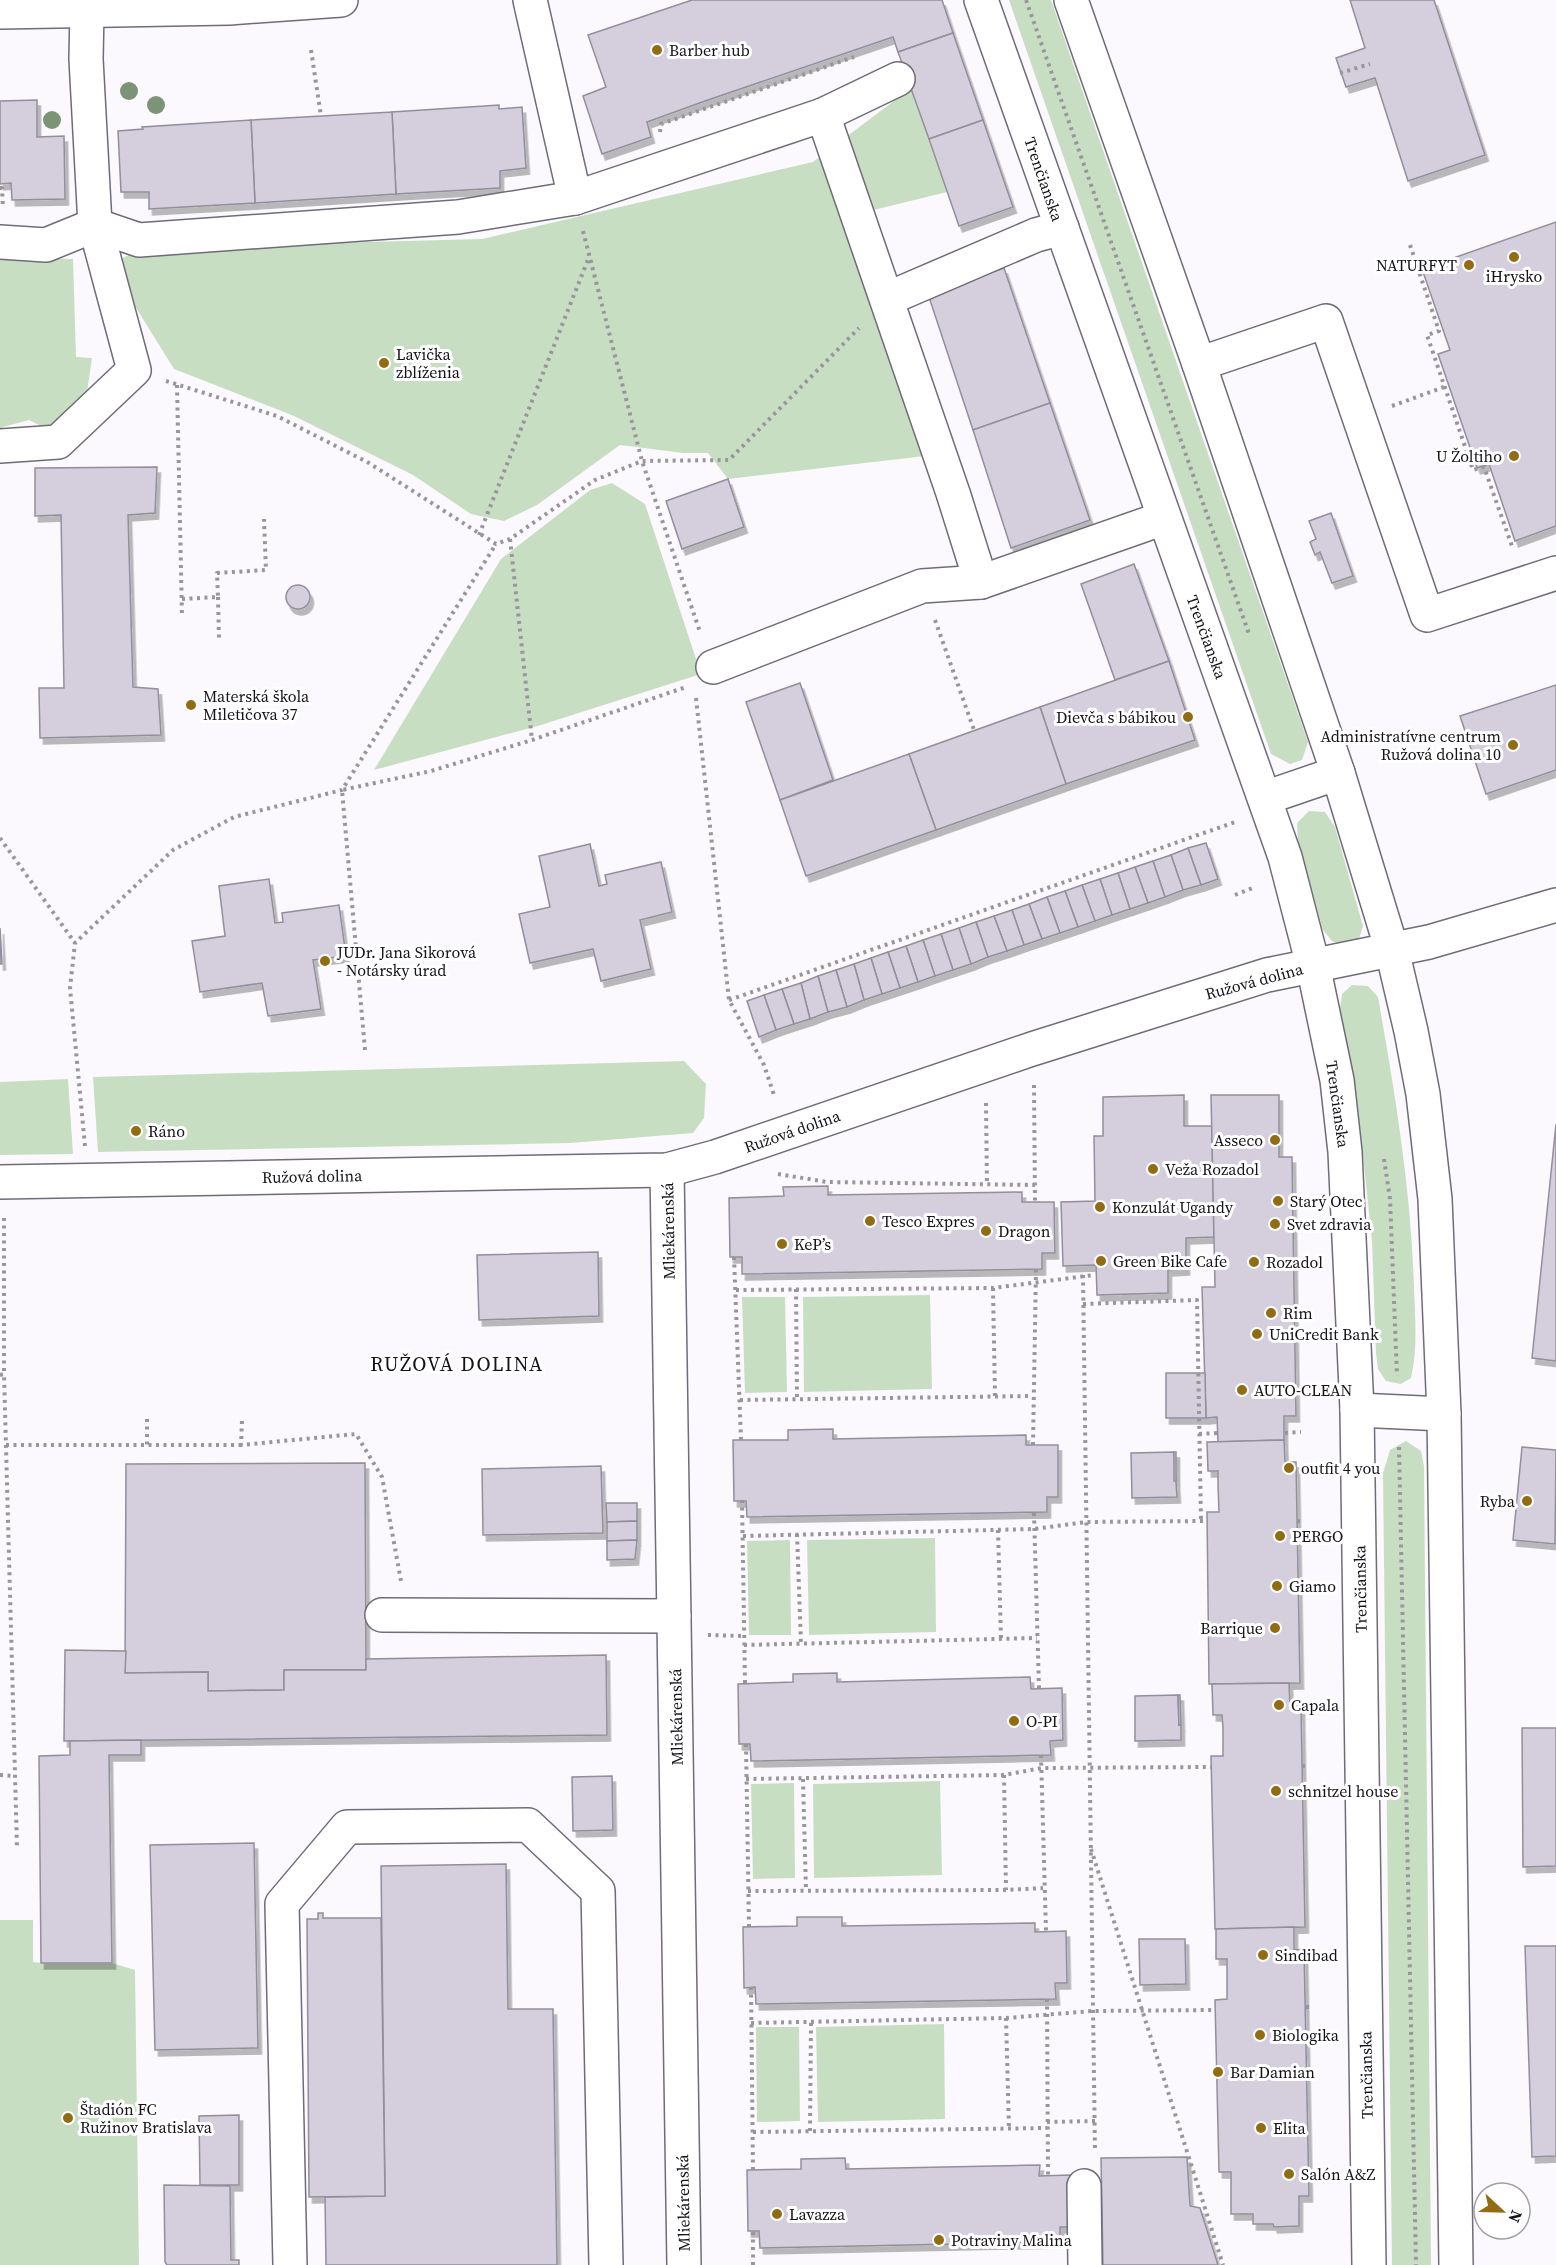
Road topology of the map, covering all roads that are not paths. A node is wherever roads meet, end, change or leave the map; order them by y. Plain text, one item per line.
1 (341, 0) edge
2 (530, 0) edge
3 (981, 0) edge
4 (1071, 0) edge
5 (87, 10) junction
6 (0, 12) edge
7 (898, 79) dead end
8 (823, 115) junction
9 (575, 198) junction
10 (95, 225) junction
11 (2, 227) edge
12 (1062, 228) junction
13 (887, 300) junction
14 (1199, 364) junction
15 (0, 446) edge
16 (1164, 518) junction
17 (1556, 573) edge
18 (981, 582) junction
19 (701, 681) road end
20 (1338, 774) junction
21 (1265, 798) junction
22 (1556, 905) edge
23 (1392, 950) junction
24 (1313, 965) junction
25 (667, 1170) junction
26 (2, 1195) edge
27 (1357, 1410) junction
28 (1444, 1414) junction
29 (394, 1614) road end
30 (674, 1616) junction
31 (1090, 2172) road end
32 (290, 2265) edge
33 (606, 2265) edge
34 (684, 2265) edge
35 (1085, 2265) edge
36 (1369, 2265) edge
37 (1456, 2265) edge

1 - 5 street
2 - 9 street
3 - 12 street, Trenčianska
4 - 14 street
5 - 6 street
5 - 10 street
7 - 8 street
8 - 9 street
8 - 13 street
9 - 10 street
10 - 11 street
10 - 15 street
12 - 13 street
12 - 16 street, Trenčianska
13 - 18 street
14 - 17 street
14 - 20 street
16 - 18 street
16 - 21 street, Trenčianska
18 - 19 street
20 - 21 street
20 - 23 street
21 - 24 street, Trenčianska
22 - 23 street, Ružová dolina
23 - 24 street, Ružová dolina
23 - 28 street
24 - 25 street, Ružová dolina
24 - 27 street, Trenčianska
25 - 26 street, Ružová dolina
25 - 30 street, Mliekárenská
27 - 28 street
27 - 36 street, Trenčianska
28 - 37 street
29 - 30 street
30 - 34 street, Mliekárenská
31 - 35 street
32 - 33 street

